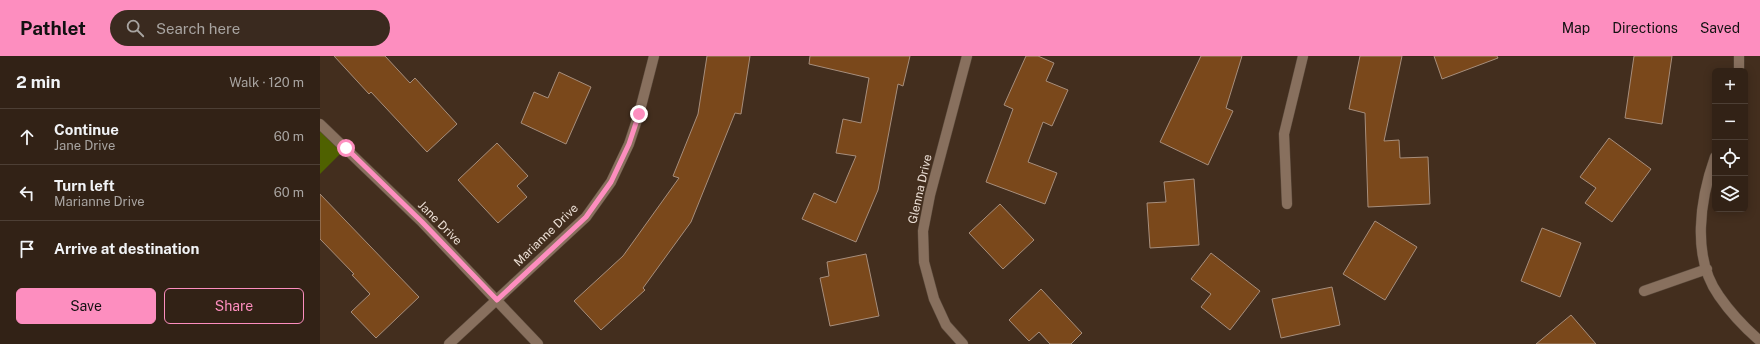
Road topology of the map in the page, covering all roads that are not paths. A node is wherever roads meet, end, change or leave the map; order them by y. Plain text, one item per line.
1 (654, 56) edge
2 (967, 56) edge
3 (1303, 56) edge
4 (1739, 56) edge
5 (1739, 68) edge
6 (321, 127) edge
7 (1712, 169) edge
8 (1287, 204) dead end
9 (1707, 269) junction
10 (1644, 291) dead end
11 (497, 300) junction
12 (1760, 341) edge
13 (449, 344) edge
14 (538, 344) edge
15 (963, 344) edge

1 - 11 street, Marianne Drive
2 - 15 street, Glenna Drive
3 - 8 street
4 - 5 street
6 - 11 street, Jane Drive
7 - 9 street
9 - 10 street
9 - 12 street
11 - 13 street, Marianne Drive
11 - 14 street, Jane Drive

